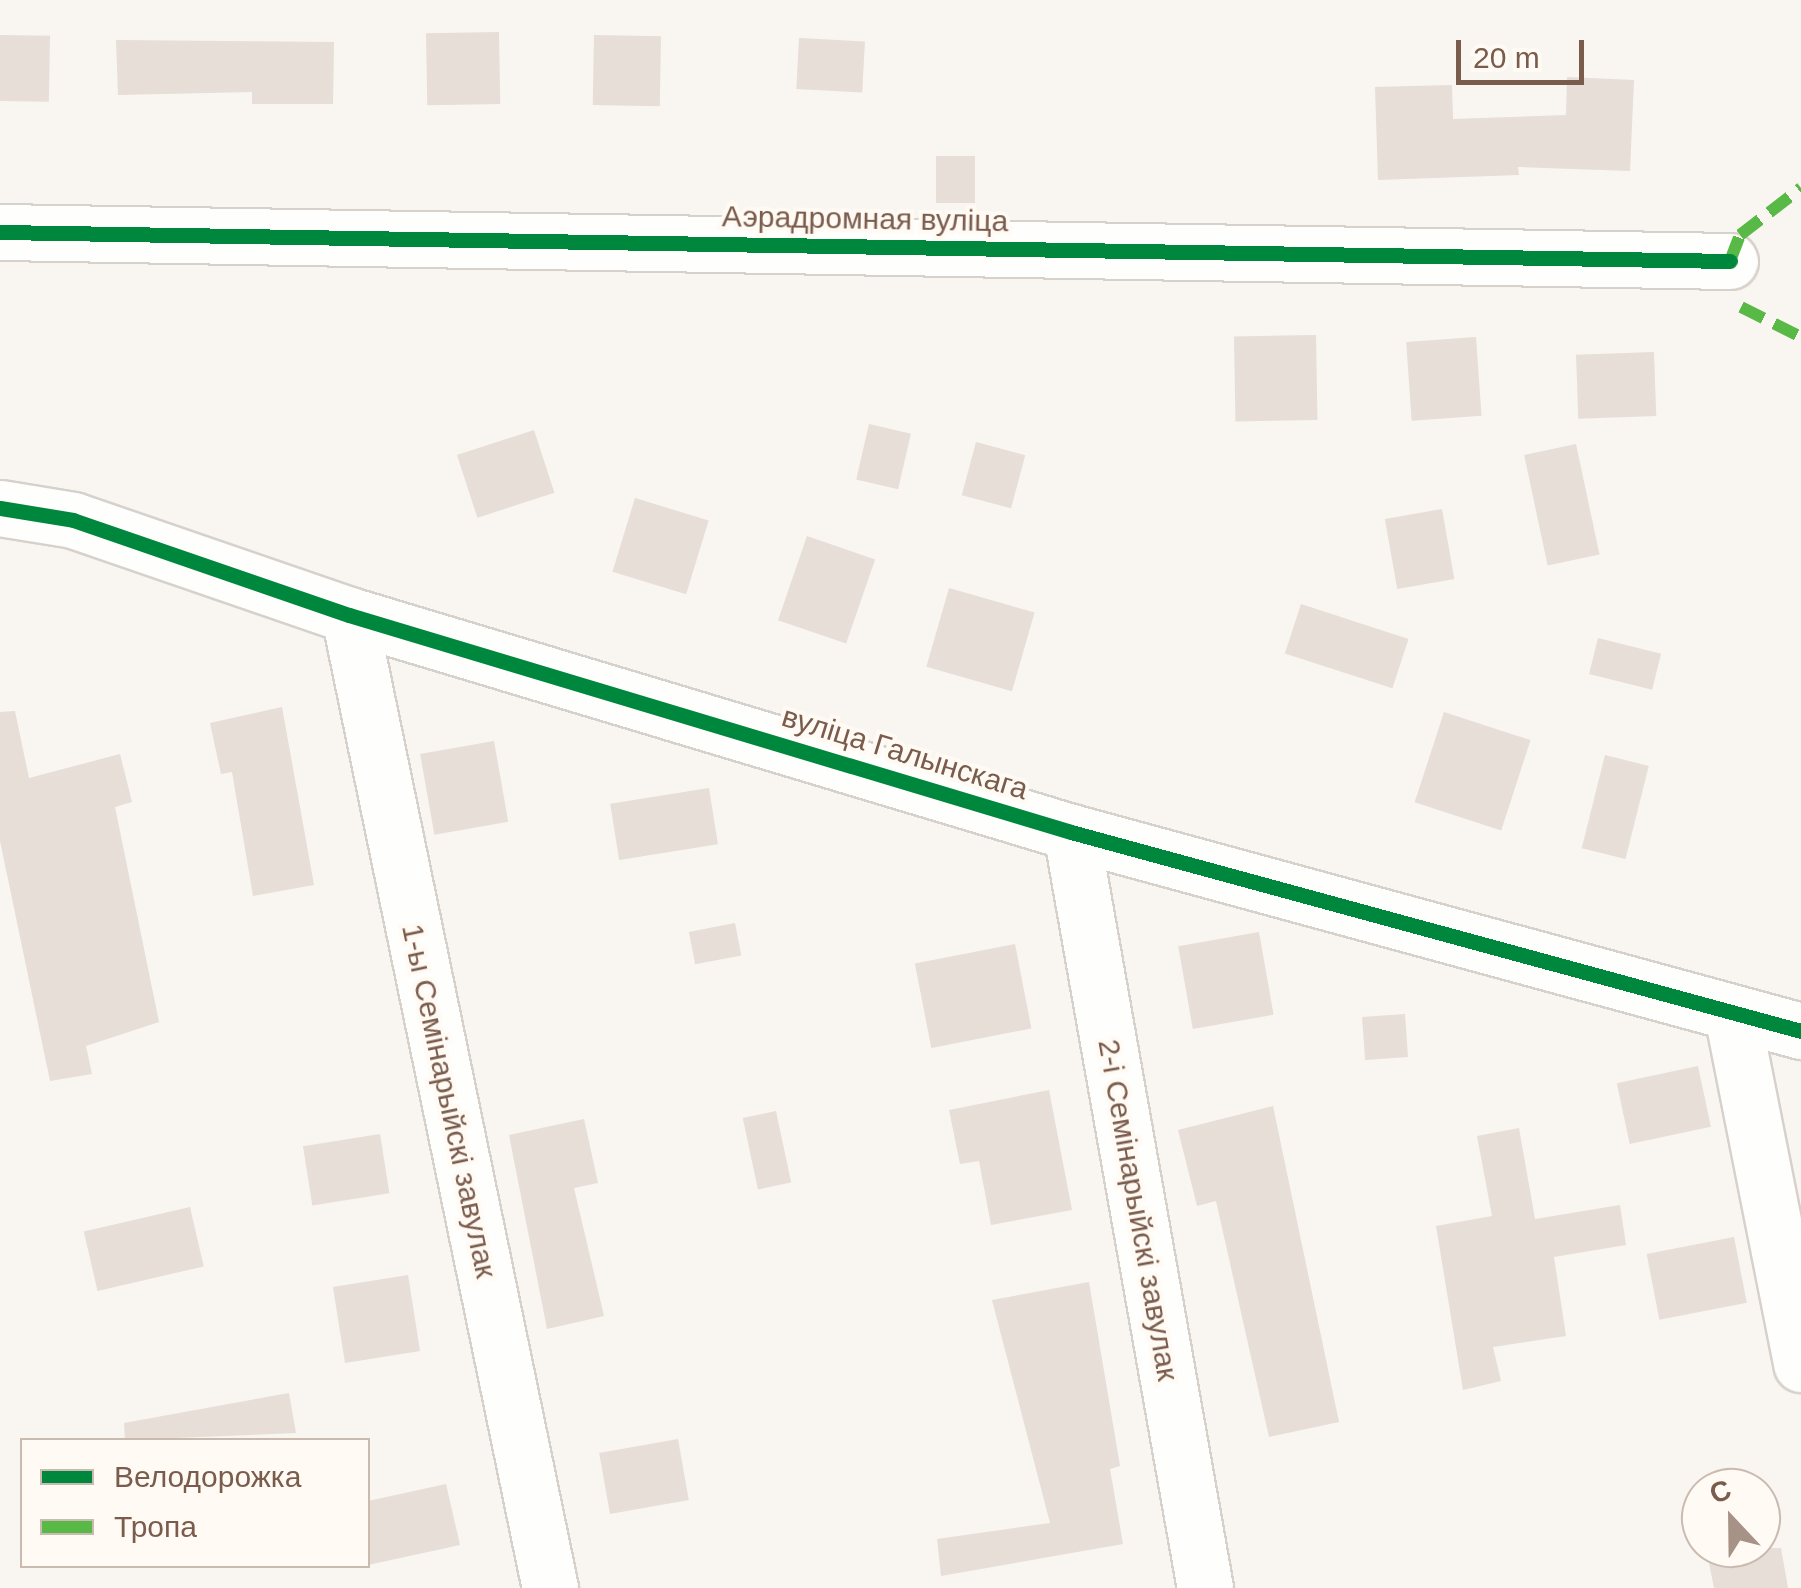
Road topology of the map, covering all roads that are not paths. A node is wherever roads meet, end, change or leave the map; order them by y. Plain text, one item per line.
1 (0, 232) edge
2 (1730, 261) dead end
3 (0, 508) edge
4 (349, 614) junction
5 (1071, 832) junction
6 (1732, 1014) junction
7 (1801, 1031) edge
8 (1801, 1364) edge
9 (550, 1588) edge
10 (1206, 1588) edge

1 - 2 street, Аэрадромная вуліца
3 - 4 street, вуліца Галынскага
4 - 5 street, вуліца Галынскага
4 - 9 street, 1-ы Семінарыйскі завулак
5 - 6 street, вуліца Галынскага
5 - 10 street, 2-і Семінарыйскі завулак
6 - 7 street, вуліца Галынскага
6 - 8 street

